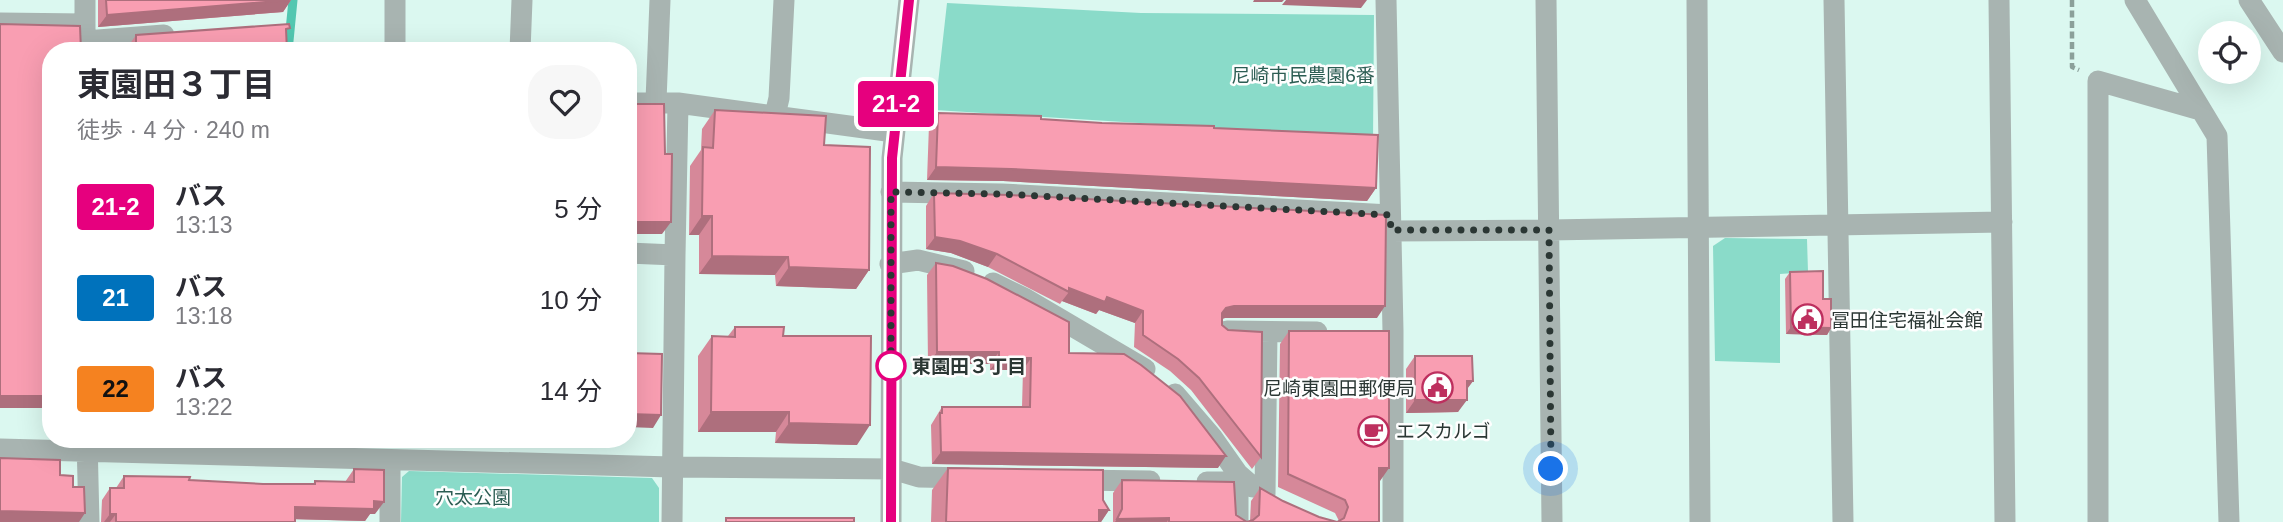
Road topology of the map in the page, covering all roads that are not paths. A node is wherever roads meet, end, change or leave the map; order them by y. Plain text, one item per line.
1 (85, 0) edge
2 (395, 0) edge
3 (522, 0) edge
4 (660, 0) edge
5 (784, 0) edge
6 (909, 0) edge
7 (1386, 0) edge
8 (1546, 0) edge
9 (1697, 0) edge
10 (1834, 0) edge
11 (1999, 0) edge
12 (2135, 0) edge
13 (2249, 0) edge
14 (0, 23) edge
15 (180, 34) edge
16 (85, 38) edge
17 (395, 42) edge
18 (520, 42) edge
19 (2283, 52) edge
20 (667, 102) junction
21 (637, 103) edge
22 (2200, 110) junction
23 (775, 115) junction
24 (894, 132) junction
25 (891, 192) junction
26 (2003, 222) junction
27 (1390, 223) junction
28 (1839, 225) junction
29 (1698, 227) junction
30 (1549, 230) junction
31 (637, 253) edge
32 (675, 254) junction
33 (890, 264) junction
34 (1225, 331) edge
35 (1342, 331) edge
36 (1367, 331) edge
37 (1393, 331) junction
38 (1266, 332) junction
39 (42, 448) edge
40 (87, 448) edge
41 (130, 448) edge
42 (0, 449) edge
43 (390, 460) junction
44 (671, 467) junction
45 (892, 470) junction
46 (989, 478) edge
47 (1058, 480) edge
48 (1250, 486) junction
49 (1284, 505) edge
50 (89, 522) edge
51 (390, 522) edge
52 (671, 522) edge
53 (891, 522) edge
54 (1238, 522) edge
55 (1393, 522) edge
56 (1552, 522) edge
57 (1700, 522) edge
58 (1843, 522) edge
59 (2005, 522) edge
60 (2098, 522) edge
61 (2229, 522) edge

1 - 16 street
2 - 17 street
3 - 18 street
4 - 20 street
5 - 23 street
6 - 24 street
7 - 27 street
8 - 30 street
9 - 29 street
10 - 28 street
11 - 26 street
12 - 22 street
13 - 19 street
14 - 16 street
15 - 16 street
20 - 21 street
20 - 23 street
20 - 32 street
22 - 60 street
22 - 61 street
23 - 24 street
24 - 25 street
25 - 27 street
25 - 33 street
26 - 28 street
26 - 59 street
27 - 30 street
27 - 37 street
28 - 29 street
28 - 58 street
29 - 30 street
29 - 57 street
30 - 56 street
31 - 32 street
32 - 44 street
33 - 45 street
33 - 48 street
34 - 38 street
35 - 38 street
36 - 37 street
37 - 55 street
38 - 48 street
39 - 42 street
40 - 50 street
41 - 43 street
43 - 44 street
43 - 51 street
44 - 45 street
44 - 52 street
45 - 46 street
45 - 53 street
47 - 48 street
48 - 49 street
48 - 54 street

